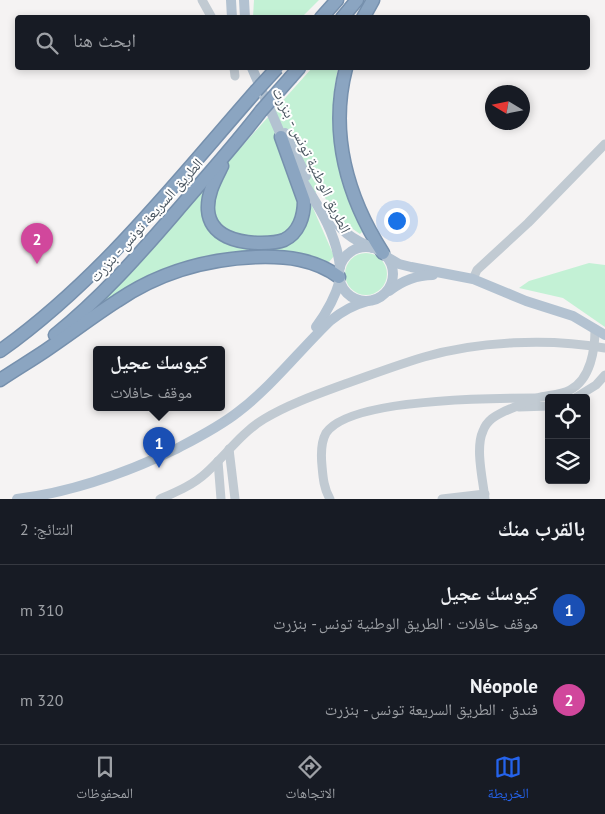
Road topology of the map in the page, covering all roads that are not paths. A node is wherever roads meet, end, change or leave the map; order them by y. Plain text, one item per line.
1 (202, 0) edge
2 (230, 0) edge
3 (238, 0) edge
4 (244, 0) edge
5 (332, 0) edge
6 (337, 0) edge
7 (357, 0) edge
8 (373, 0) edge
9 (210, 15) edge
10 (232, 15) edge
11 (239, 15) edge
12 (245, 15) edge
13 (322, 15) edge
14 (323, 15) edge
15 (344, 15) edge
16 (365, 15) edge
17 (253, 70) edge
18 (259, 70) edge
19 (275, 70) edge
20 (346, 70) edge
21 (295, 72) edge
22 (282, 138) junction
23 (605, 144) edge
24 (233, 147) junction
25 (381, 253) junction
26 (444, 274) junction
27 (340, 275) junction
28 (473, 279) junction
29 (386, 293) junction
30 (368, 301) junction
31 (595, 328) junction
32 (605, 335) edge
33 (594, 346) junction
34 (605, 348) edge
35 (301, 349) junction
36 (0, 351) edge
37 (605, 375) edge
38 (0, 379) edge
39 (581, 394) edge
40 (536, 398) junction
41 (516, 406) junction
42 (545, 406) edge
43 (228, 449) junction
44 (218, 462) junction
45 (485, 497) edge
46 (17, 499) edge
47 (160, 499) edge
48 (221, 499) edge
49 (235, 499) edge
50 (330, 499) edge
51 (442, 499) edge

1 - 9 street
2 - 10 main road
3 - 11 main road
4 - 12 main road
5 - 13 highway
6 - 14 highway
7 - 15 highway
8 - 16 highway
17 - 22 main road, الطريق الوطنية تونس - بنزرت
18 - 25 main road, الطريق الوطنية تونس - بنزرت
19 - 36 highway, الطريق السريعة تونس - بنزرت, bridge
20 - 25 highway
21 - 24 highway, الطريق السريعة تونس - بنزرت, bridge
22 - 24 highway
22 - 27 main road, الطريق الوطنية تونس - بنزرت
23 - 28 street
24 - 38 highway, الطريق السريعة تونس - بنزرت
25 - 26 main road
25 - 27 main road, الطريق الوطنية تونس - بنزرت
25 - 29 main road
26 - 28 main road
26 - 29 main road, الطريق الوطنية تونس - بنزرت
27 - 30 main road, الطريق الوطنية تونس - بنزرت
27 - 35 main road, الطريق الوطنية تونس - بنزرت
27 - 38 highway
28 - 31 main road
29 - 30 main road, الطريق الوطنية تونس - بنزرت
30 - 35 main road, الطريق الوطنية تونس - بنزرت
31 - 32 main road
31 - 33 street
33 - 34 street
33 - 40 street
33 - 43 street
35 - 46 main road, الطريق الوطنية تونس - بنزرت
37 - 39 street
40 - 41 street
40 - 50 street
41 - 42 street
41 - 45 street
43 - 44 street
43 - 49 street
44 - 47 street
44 - 48 street
45 - 51 street

